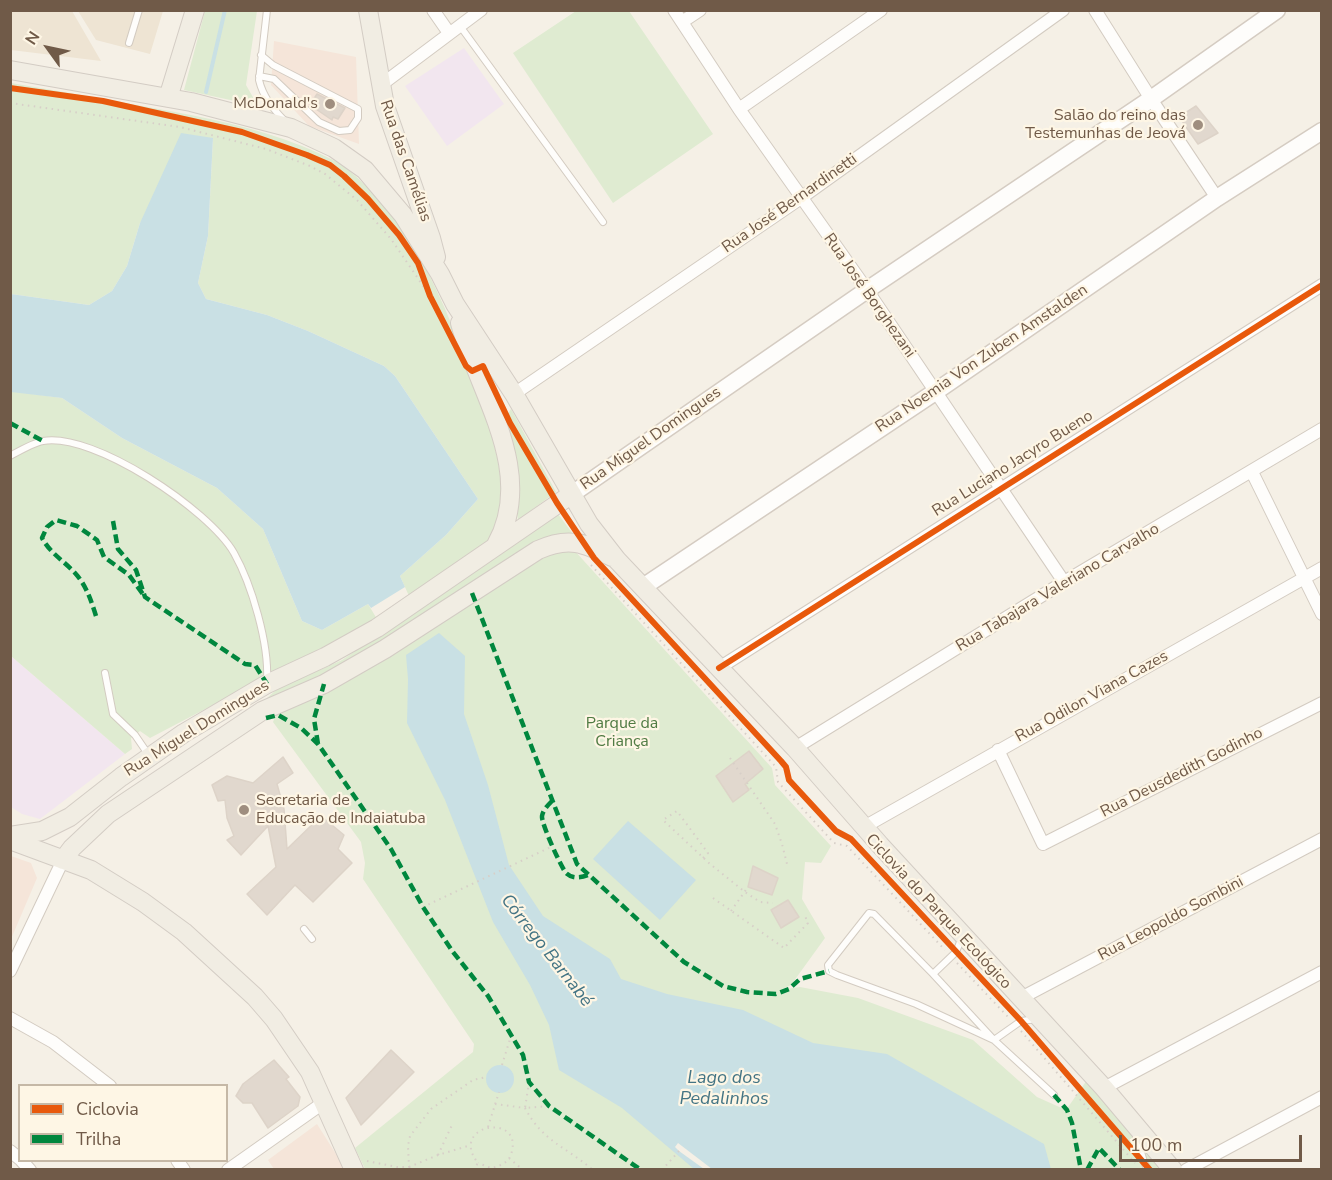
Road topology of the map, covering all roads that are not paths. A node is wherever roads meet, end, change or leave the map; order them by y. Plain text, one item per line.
1 (139, 10) edge
2 (267, 10) edge
3 (368, 10) edge
4 (433, 10) edge
5 (481, 10) edge
6 (674, 10) edge
7 (700, 10) edge
8 (881, 10) edge
9 (1063, 10) edge
10 (1095, 10) edge
11 (1276, 10) edge
12 (193, 12) edge
13 (682, 22) junction
14 (454, 29) junction
15 (129, 44) dead end
16 (261, 55) junction
17 (10, 70) edge
18 (259, 76) junction
19 (381, 86) junction
20 (168, 98) junction
21 (1151, 99) junction
22 (739, 109) junction
23 (291, 129) junction
24 (1322, 131) edge
25 (801, 198) junction
26 (1217, 198) junction
27 (603, 222) dead end
28 (440, 274) junction
29 (1322, 285) edge
30 (867, 290) junction
31 (455, 304) junction
32 (935, 392) junction
33 (514, 394) junction
34 (1322, 429) edge
35 (10, 456) edge
36 (1252, 472) junction
37 (1000, 488) junction
38 (572, 494) junction
39 (495, 547) junction
40 (617, 560) junction
41 (1322, 568) edge
42 (1304, 578) junction
43 (1064, 582) junction
44 (644, 587) junction
45 (1322, 614) edge
46 (719, 668) junction
47 (105, 673) dead end
48 (267, 684) junction
49 (1322, 703) edge
50 (795, 748) junction
51 (998, 750) junction
52 (150, 757) junction
53 (864, 827) junction
54 (10, 838) edge
55 (1322, 839) edge
56 (63, 860) junction
57 (304, 929) dead end
58 (312, 939) dead end
59 (959, 944) junction
60 (10, 971) edge
61 (1322, 972) edge
62 (933, 974) junction
63 (1021, 998) junction
64 (10, 1018) edge
65 (1030, 1020) junction
66 (994, 1040) junction
67 (107, 1084) edge
68 (1104, 1088) junction
69 (1053, 1095) dead end
70 (1322, 1097) edge
71 (323, 1103) junction
72 (1131, 1117) junction
73 (361, 1165) edge
74 (228, 1170) edge
75 (1148, 1170) edge
76 (1173, 1170) edge
77 (1186, 1170) edge

1 - 15 lane
2 - 16 lane
3 - 19 main road, Rua das Camélias
4 - 14 street
5 - 14 street
6 - 13 street, Rua José Borghezani
7 - 13 street
8 - 22 street
9 - 25 street, Rua José Bernardinetti
10 - 21 street
11 - 21 main road, Rua Miguel Domingues
12 - 20 main road
13 - 22 street, Rua José Borghezani
14 - 19 street
14 - 27 lane
16 - 18 lane
16 - 18 lane
17 - 20 main road
18 - 23 lane
19 - 28 main road, Rua das Camélias
20 - 23 main road
21 - 26 street
21 - 30 main road, Rua Miguel Domingues
22 - 25 street, Rua José Borghezani
23 - 28 main road
24 - 26 main road, Rua Noemia Von Zuben Amstalden
25 - 30 street, Rua José Borghezani
25 - 33 street, Rua José Bernardinetti
26 - 32 main road, Rua Noemia Von Zuben Amstalden
28 - 31 main road
29 - 37 street, Rua Luciano Jacyro Bueno
30 - 32 street, Rua José Borghezani
30 - 38 main road, Rua Miguel Domingues
31 - 33 main road
31 - 39 main road
32 - 37 street, Rua José Borghezani
32 - 44 main road, Rua Noemia Von Zuben Amstalden
33 - 38 main road
34 - 36 street, Rua Tabajara Valeriano Carvalho
35 - 48 lane
36 - 42 street
36 - 43 street, Rua Tabajara Valeriano Carvalho
37 - 43 street, Rua José Borghezani
37 - 46 street, Rua Luciano Jacyro Bueno
38 - 39 main road, Rua Miguel Domingues
38 - 40 main road
39 - 48 main road, Rua Miguel Domingues
40 - 44 main road
40 - 56 main road, Rua Miguel Domingues
41 - 42 street, Rua Odilon Viana Cazes
42 - 45 street
42 - 51 street, Rua Odilon Viana Cazes
43 - 50 street, Rua Tabajara Valeriano Carvalho
44 - 46 main road
46 - 50 main road
47 - 52 lane
48 - 52 main road, Rua Miguel Domingues
49 - 51 street, Rua Deusdedith Godinho
50 - 53 main road
51 - 53 street, Rua Odilon Viana Cazes
52 - 54 main road, Rua Miguel Domingues
53 - 59 main road
54 - 56 main road
55 - 63 street, Rua Leopoldo Sombini
56 - 60 street, Rua Miguel Domingues
56 - 71 main road
57 - 58 lane
59 - 62 lane
59 - 63 main road
61 - 68 street
62 - 66 lane
62 - 66 lane
63 - 65 main road
64 - 67 street
65 - 66 lane
65 - 68 main road
66 - 69 lane
68 - 72 main road
70 - 77 street
71 - 73 main road
71 - 74 street
72 - 75 lane
72 - 76 main road

